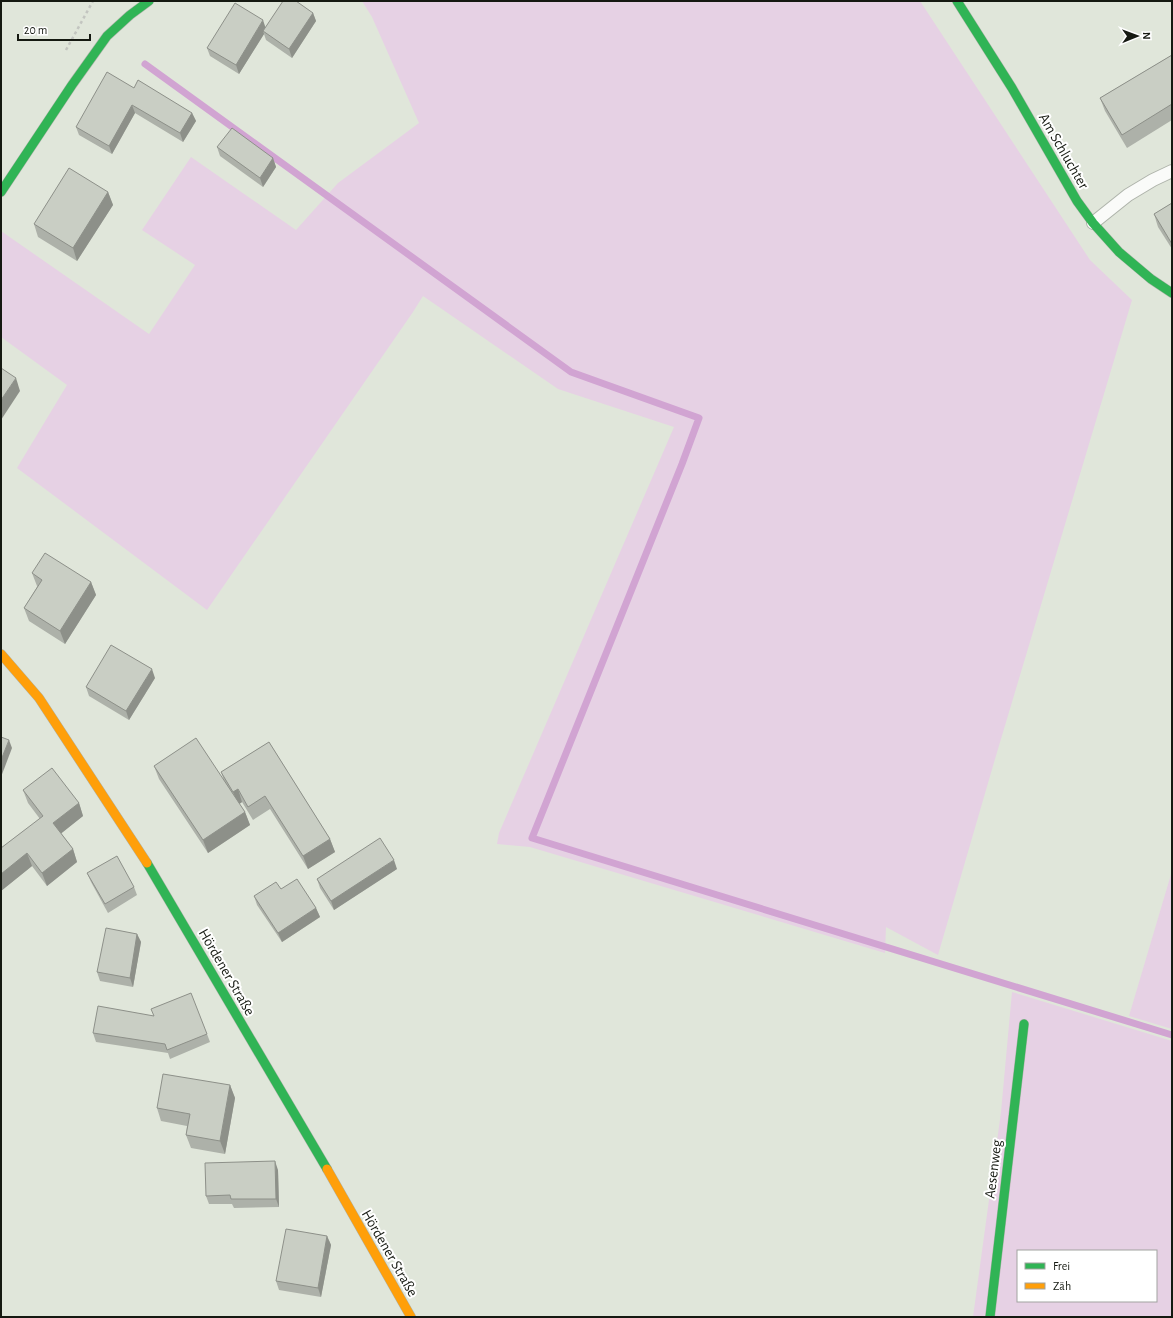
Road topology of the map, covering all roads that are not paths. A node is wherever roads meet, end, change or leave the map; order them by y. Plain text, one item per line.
1 (149, 1) edge
2 (957, 1) edge
3 (1172, 171) edge
4 (1, 192) edge
5 (1094, 223) junction
6 (1172, 293) edge
7 (1, 654) edge
8 (1024, 1024) dead end
9 (411, 1317) edge
10 (990, 1317) edge

1 - 4 street
2 - 5 street, Am Schluchter
3 - 5 lane
5 - 6 street, Am Schluchter
7 - 9 street, Hördener Straße
8 - 10 street, Aesenweg

